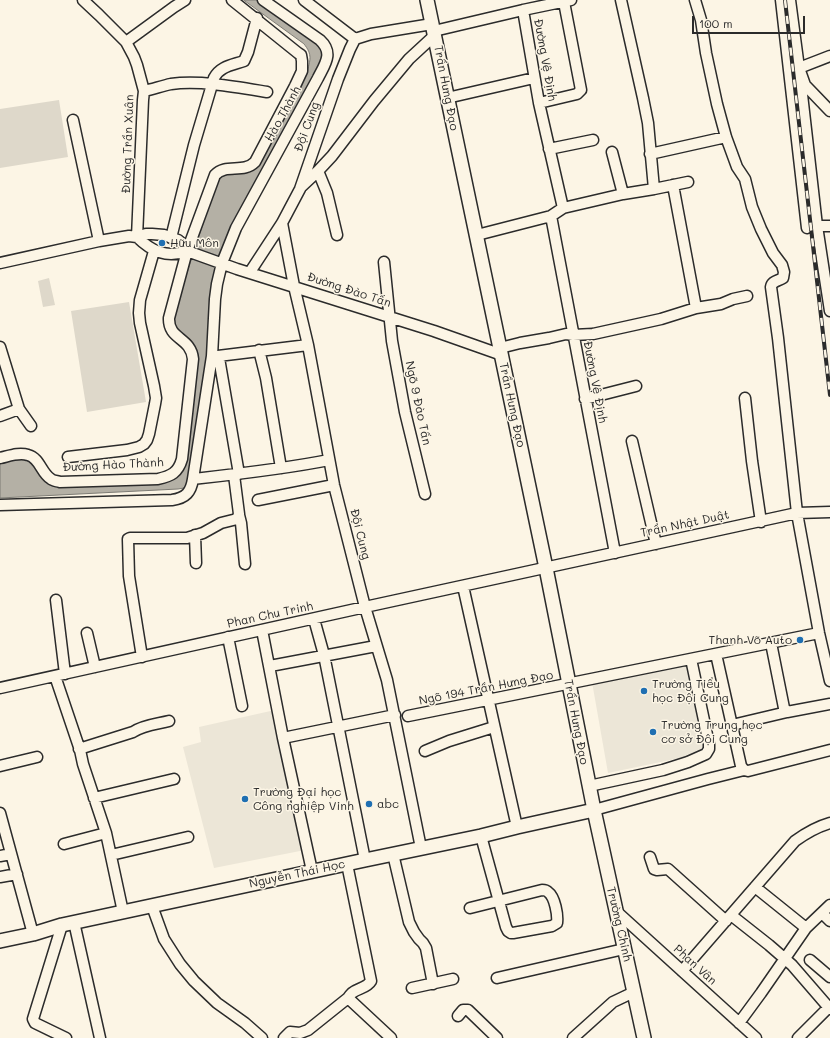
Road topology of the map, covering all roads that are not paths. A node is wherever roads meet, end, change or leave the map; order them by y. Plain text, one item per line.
1 (83, 0) edge
2 (185, 0) edge
3 (232, 0) edge
4 (263, 0) edge
5 (304, 0) edge
6 (427, 0) edge
7 (621, 0) edge
8 (695, 0) edge
9 (781, 0) edge
10 (790, 0) edge
11 (567, 1) edge
12 (523, 10) junction
13 (256, 18) junction
14 (434, 30) junction
15 (355, 39) junction
16 (126, 42) junction
17 (830, 56) edge
18 (799, 68) junction
19 (534, 78) junction
20 (212, 85) junction
21 (144, 91) junction
22 (267, 92) dead end
23 (448, 98) junction
24 (826, 101) edge
25 (539, 103) junction
26 (830, 111) edge
27 (73, 120) dead end
28 (726, 137) junction
29 (593, 140) dead end
30 (549, 149) junction
31 (612, 152) dead end
32 (650, 154) junction
33 (318, 171) junction
34 (688, 182) dead end
35 (673, 185) junction
36 (300, 189) junction
37 (654, 189) junction
38 (622, 194) junction
39 (563, 208) junction
40 (551, 216) junction
41 (282, 223) junction
42 (830, 226) edge
43 (812, 227) junction
44 (337, 235) dead end
45 (477, 235) junction
46 (138, 237) junction
47 (171, 238) junction
48 (99, 241) junction
49 (154, 251) junction
50 (189, 252) junction
51 (220, 262) junction
52 (384, 262) dead end
53 (0, 263) edge
54 (250, 272) junction
55 (294, 286) junction
56 (747, 296) dead end
57 (696, 308) junction
58 (830, 311) edge
59 (389, 316) junction
60 (573, 335) junction
61 (308, 344) junction
62 (0, 349) edge
63 (259, 350) junction
64 (501, 352) junction
65 (215, 356) junction
66 (636, 386) dead end
67 (745, 398) dead end
68 (585, 399) junction
69 (19, 409) junction
70 (0, 416) edge
71 (31, 426) dead end
72 (632, 441) dead end
73 (68, 457) dead end
74 (0, 458) edge
75 (329, 460) junction
76 (280, 468) junction
77 (237, 474) junction
78 (193, 479) junction
79 (334, 485) junction
80 (424, 494) dead end
81 (258, 500) dead end
82 (0, 505) edge
83 (830, 512) edge
84 (797, 513) junction
85 (239, 515) junction
86 (761, 522) junction
87 (195, 535) junction
88 (656, 544) junction
89 (615, 553) junction
90 (196, 563) dead end
91 (245, 564) dead end
92 (546, 568) junction
93 (463, 586) junction
94 (56, 600) dead end
95 (365, 607) junction
96 (314, 618) junction
97 (262, 630) junction
98 (87, 633) dead end
99 (819, 633) junction
100 (228, 637) junction
101 (771, 643) junction
102 (376, 646) junction
103 (716, 654) junction
104 (324, 655) junction
105 (142, 657) junction
106 (691, 659) junction
107 (270, 666) junction
108 (95, 667) junction
109 (60, 675) junction
110 (830, 681) edge
111 (569, 684) junction
112 (0, 688) edge
113 (488, 701) junction
114 (830, 704) edge
115 (242, 706) dead end
116 (787, 712) junction
117 (395, 716) junction
118 (408, 716) dead end
119 (169, 721) dead end
120 (732, 725) junction
121 (338, 727) junction
122 (494, 727) junction
123 (283, 738) junction
124 (79, 749) junction
125 (830, 750) edge
126 (425, 751) dead end
127 (37, 757) dead end
128 (0, 766) edge
129 (744, 770) junction
130 (174, 779) dead end
131 (589, 786) junction
132 (94, 798) junction
133 (594, 810) junction
134 (0, 813) edge
135 (830, 823) edge
136 (517, 827) junction
137 (106, 833) junction
138 (481, 836) junction
139 (188, 838) dead end
140 (64, 844) dead end
141 (421, 848) junction
142 (11, 854) junction
143 (393, 854) junction
144 (111, 855) junction
145 (0, 856) edge
146 (650, 857) dead end
147 (365, 860) junction
148 (347, 864) junction
149 (312, 871) junction
150 (17, 874) junction
151 (0, 877) edge
152 (755, 887) junction
153 (499, 900) junction
154 (830, 905) edge
155 (152, 906) junction
156 (470, 908) dead end
157 (616, 911) junction
158 (123, 912) junction
159 (822, 913) junction
160 (728, 918) junction
161 (830, 922) edge
162 (68, 924) junction
163 (806, 928) junction
164 (33, 934) junction
165 (0, 941) edge
166 (624, 949) junction
167 (784, 959) junction
168 (810, 960) dead end
169 (682, 971) junction
170 (830, 977) edge
171 (497, 978) dead end
172 (453, 979) dead end
173 (433, 984) junction
174 (412, 988) dead end
175 (634, 992) junction
176 (348, 998) junction
177 (830, 1008) edge
178 (458, 1016) dead end
179 (739, 1023) junction
180 (66, 1038) edge
181 (100, 1038) edge
182 (262, 1038) edge
183 (284, 1038) edge
184 (391, 1038) edge
185 (497, 1038) edge
186 (573, 1038) edge
187 (644, 1038) edge
188 (756, 1038) edge
189 (798, 1038) edge

1 - 16 street, Đường Trần Xuân
2 - 16 street
3 - 13 street, Đường Hào Thành
4 - 51 street, Hào Thành
5 - 15 street
6 - 14 main road, Trần Hưng Đạo
7 - 32 street
8 - 28 street
9 - 43 street
10 - 18 street
11 - 12 street
11 - 25 street
12 - 14 street
12 - 19 street, Đường Vệ Định
13 - 20 street
13 - 50 street, Đường Hào Thành
14 - 15 street
14 - 23 main road, Trần Hưng Đạo
14 - 33 street
15 - 36 street, Đội Cung
16 - 21 street, Đường Trần Xuân
17 - 18 street
18 - 24 street
18 - 43 street
19 - 23 street
19 - 25 street, Đường Vệ Định
20 - 21 street
20 - 22 street
20 - 47 street
21 - 46 street, Đường Trần Xuân
23 - 45 main road, Trần Hưng Đạo
24 - 26 street
25 - 30 street, Đường Vệ Định
27 - 48 street
28 - 32 street
28 - 84 street
29 - 30 street
30 - 39 street, Đường Vệ Định
31 - 38 street
32 - 37 street
33 - 36 street
33 - 44 street
34 - 35 street
35 - 37 street
35 - 57 street
36 - 41 street, Đội Cung
37 - 38 street
38 - 39 street
39 - 40 street
40 - 45 street
40 - 60 street, Đường Vệ Định
41 - 54 street, Đội Cung
41 - 55 street, Đội Cung
42 - 43 street
43 - 58 street
45 - 64 main road, Trần Hưng Đạo
46 - 47 street, Đường Đào Tấn
46 - 48 street, Đường Đào Tấn
46 - 49 street
47 - 50 street, Đường Đào Tấn
48 - 53 street, Đường Đào Tấn
49 - 50 street, Đường Đào Tấn
49 - 73 street
50 - 51 street, Đường Đào Tấn
50 - 74 street, Đường Hào Thành
51 - 54 street, Đường Đào Tấn
51 - 65 street
52 - 59 street, Ngõ 9 Đào Tấn
54 - 55 street, Đường Đào Tấn
55 - 59 street, Đường Đào Tấn
55 - 61 street, Đội Cung
56 - 57 street
57 - 60 street
59 - 64 street, Đường Đào Tấn
59 - 80 street, Ngõ 9 Đào Tấn
60 - 64 street
60 - 68 street, Đường Vệ Định
61 - 63 street
61 - 75 street, Đội Cung
62 - 69 street
63 - 65 street
63 - 76 street
64 - 92 main road, Trần Hưng Đạo
65 - 77 street
65 - 78 street
66 - 68 street
67 - 86 street
68 - 89 street, Đường Vệ Định
69 - 70 street
69 - 71 street
72 - 88 street
75 - 76 street
75 - 79 street, Đội Cung
76 - 77 street
77 - 78 street
77 - 85 street
78 - 82 street
79 - 81 street
79 - 95 street, Đội Cung
83 - 84 street, Trần Nhật Duật
84 - 86 street, Trần Nhật Duật
84 - 99 street
85 - 87 street
85 - 91 street
86 - 88 street, Trần Nhật Duật
87 - 90 street
87 - 105 street
88 - 89 street, Trần Nhật Duật
89 - 92 street, Trần Nhật Duật
92 - 93 street, Phan Chu Trinh
92 - 111 main road, Trần Hưng Đạo
93 - 95 street, Phan Chu Trinh
93 - 113 street
94 - 109 street
95 - 96 street, Phan Chu Trinh
95 - 102 street, Đội Cung
96 - 97 street, Phan Chu Trinh
96 - 104 street
97 - 100 street, Phan Chu Trinh
97 - 107 street
98 - 108 street
99 - 101 street, Ngõ 194 Trần Hưng Đạo
99 - 110 street
100 - 105 street, Phan Chu Trinh
100 - 115 street
101 - 103 street, Ngõ 194 Trần Hưng Đạo
101 - 116 street
102 - 104 street
102 - 117 street, Đội Cung
103 - 106 street, Ngõ 194 Trần Hưng Đạo
103 - 120 street
104 - 107 street
104 - 121 street
105 - 108 street, Phan Chu Trinh
106 - 111 street, Ngõ 194 Trần Hưng Đạo
106 - 131 street
107 - 123 street
108 - 109 street, Phan Chu Trinh
109 - 112 street, Phan Chu Trinh
109 - 124 street
111 - 113 street, Ngõ 194 Trần Hưng Đạo
111 - 131 main road, Trần Hưng Đạo
113 - 118 street, Ngõ 194 Trần Hưng Đạo
113 - 122 street
114 - 116 street
116 - 120 street
117 - 121 street
117 - 141 street, Đội Cung
119 - 124 street
120 - 129 street
121 - 123 street
121 - 147 street
122 - 126 street
122 - 136 street
123 - 149 street
124 - 132 street
125 - 129 street
127 - 128 street
129 - 133 street
130 - 132 street
131 - 133 main road, Trần Hưng Đạo
132 - 137 street
133 - 136 main road, Nguyễn Thái Học
133 - 157 main road, Trường Chinh
134 - 142 street
135 - 152 street
136 - 138 main road, Nguyễn Thái Học
137 - 140 street
137 - 144 street
138 - 141 main road, Nguyễn Thái Học
138 - 153 street
139 - 144 street
141 - 143 main road, Nguyễn Thái Học
142 - 145 street
142 - 150 street
143 - 147 main road, Nguyễn Thái Học
143 - 173 street
144 - 158 street
146 - 160 street
147 - 148 main road, Nguyễn Thái Học
148 - 149 main road, Nguyễn Thái Học
148 - 176 street
149 - 155 main road, Nguyễn Thái Học
150 - 151 street
150 - 164 street
152 - 160 street
152 - 163 street
153 - 153 street
153 - 156 street
154 - 159 street
155 - 158 main road, Nguyễn Thái Học
155 - 182 street
157 - 166 main road, Trường Chinh
157 - 169 street, Phan Vân
158 - 162 main road, Nguyễn Thái Học
159 - 161 street
159 - 163 street
160 - 167 street
160 - 169 street
162 - 164 main road, Nguyễn Thái Học
162 - 180 street
162 - 181 street
163 - 167 street
164 - 165 main road, Nguyễn Thái Học
166 - 171 street
166 - 175 main road, Trường Chinh
167 - 177 street
167 - 179 street
168 - 170 street
169 - 179 street, Phan Vân
172 - 173 street
173 - 174 street
175 - 186 street
175 - 187 main road, Trường Chinh
176 - 183 street
176 - 184 street
177 - 189 street
178 - 185 street
179 - 188 street, Phan Vân

